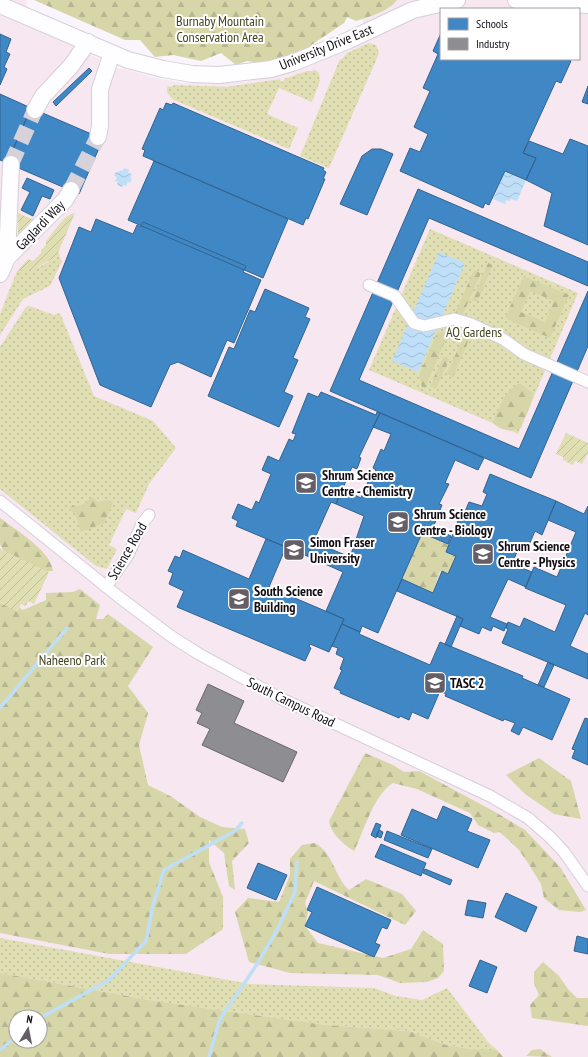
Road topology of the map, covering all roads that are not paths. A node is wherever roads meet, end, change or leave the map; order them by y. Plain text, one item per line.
1 (456, 0) edge
2 (516, 0) edge
3 (0, 5) edge
4 (588, 6) edge
5 (100, 47) junction
6 (35, 110) tunnel mouth
7 (98, 137) tunnel mouth
8 (11, 164) tunnel mouth
9 (71, 190) tunnel mouth
10 (7, 258) junction
11 (0, 274) edge
12 (369, 285) dead end
13 (588, 382) edge
14 (0, 501) edge
15 (149, 516) dead end
16 (106, 587) junction
17 (588, 886) edge

1 - 5 street, University Drive East
2 - 4 street
3 - 5 street, University Drive East
5 - 6 street
5 - 7 street
8 - 10 street, Gaglardi Way
9 - 10 street, Gaglardi Way
10 - 11 street, Gaglardi Way
12 - 13 street
14 - 16 street, South Campus Road
15 - 16 street, Science Road
16 - 17 street, South Campus Road

